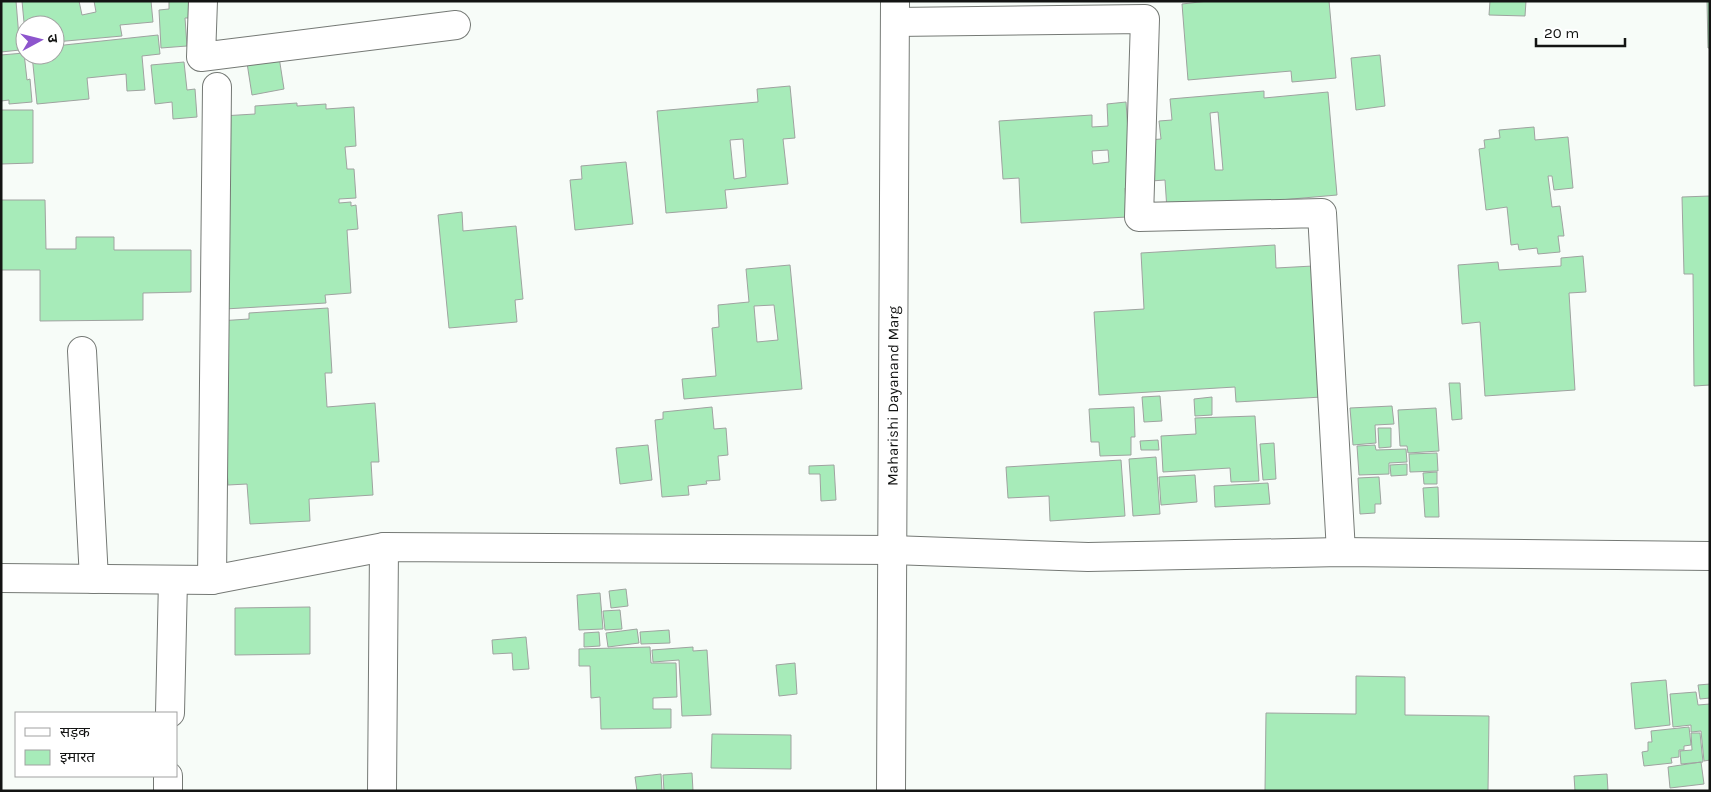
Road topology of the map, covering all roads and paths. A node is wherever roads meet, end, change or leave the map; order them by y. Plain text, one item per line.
1 (203, 1) edge
2 (895, 12) edge
3 (456, 25) dead end
4 (217, 87) dead end
5 (82, 351) dead end
6 (384, 547) junction
7 (892, 550) junction
8 (1341, 552) junction
9 (1710, 556) edge
10 (1, 578) edge
11 (94, 579) junction
12 (173, 580) junction
13 (212, 580) junction
14 (170, 712) edge
15 (168, 777) edge
16 (168, 791) edge
17 (382, 791) edge
18 (891, 791) edge

1 - 3 street
2 - 7 street, Maharishi Dayanand Marg
2 - 8 street
4 - 13 street
5 - 11 street
6 - 7 street
6 - 13 street
6 - 17 street
7 - 8 street
7 - 18 street, Maharishi Dayanand Marg
8 - 9 street
10 - 11 street
11 - 12 street
12 - 13 street
12 - 14 street
15 - 16 street

